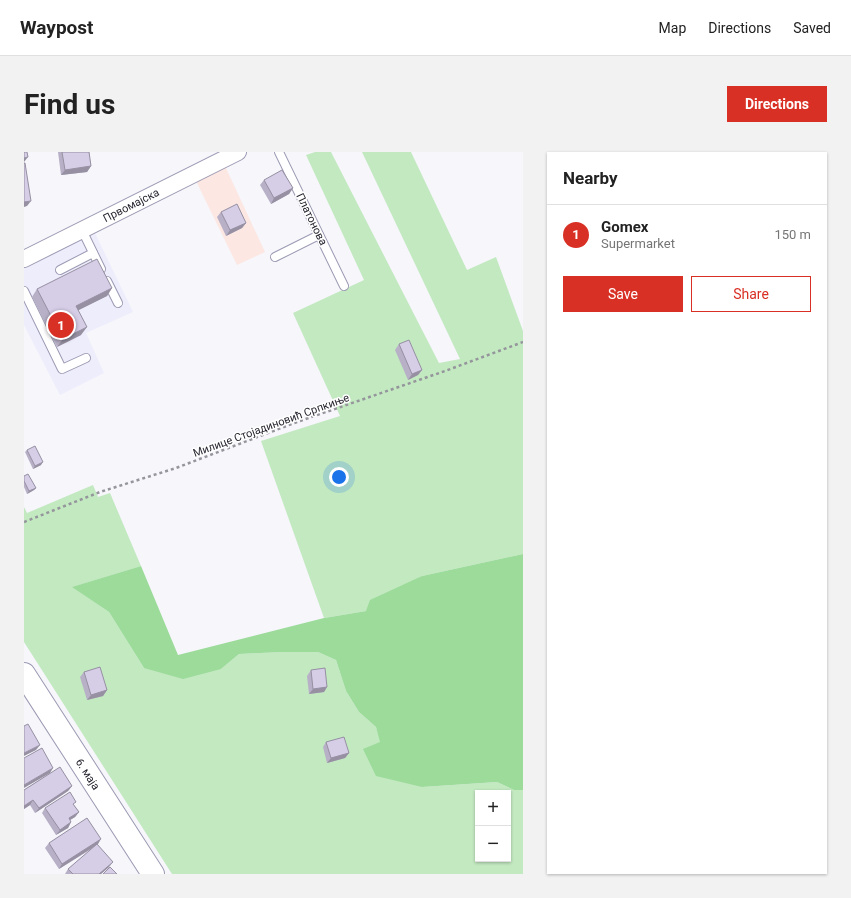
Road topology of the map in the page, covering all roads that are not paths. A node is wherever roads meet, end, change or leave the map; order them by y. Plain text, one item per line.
1 (238, 152) edge
2 (279, 152) edge
3 (82, 230) junction
4 (319, 235) junction
5 (93, 253) junction
6 (275, 257) dead end
7 (24, 259) edge
8 (60, 270) dead end
9 (344, 286) dead end
10 (24, 291) edge
11 (118, 303) dead end
12 (86, 358) dead end
13 (24, 674) edge
14 (153, 874) edge

1 - 3 street, Првомајска
2 - 4 lane, Платонова
3 - 5 lane
3 - 7 street, Првомајска
4 - 6 lane
4 - 9 lane, Платонова
5 - 8 lane
5 - 11 lane
10 - 12 lane
13 - 14 street, 6. маја

